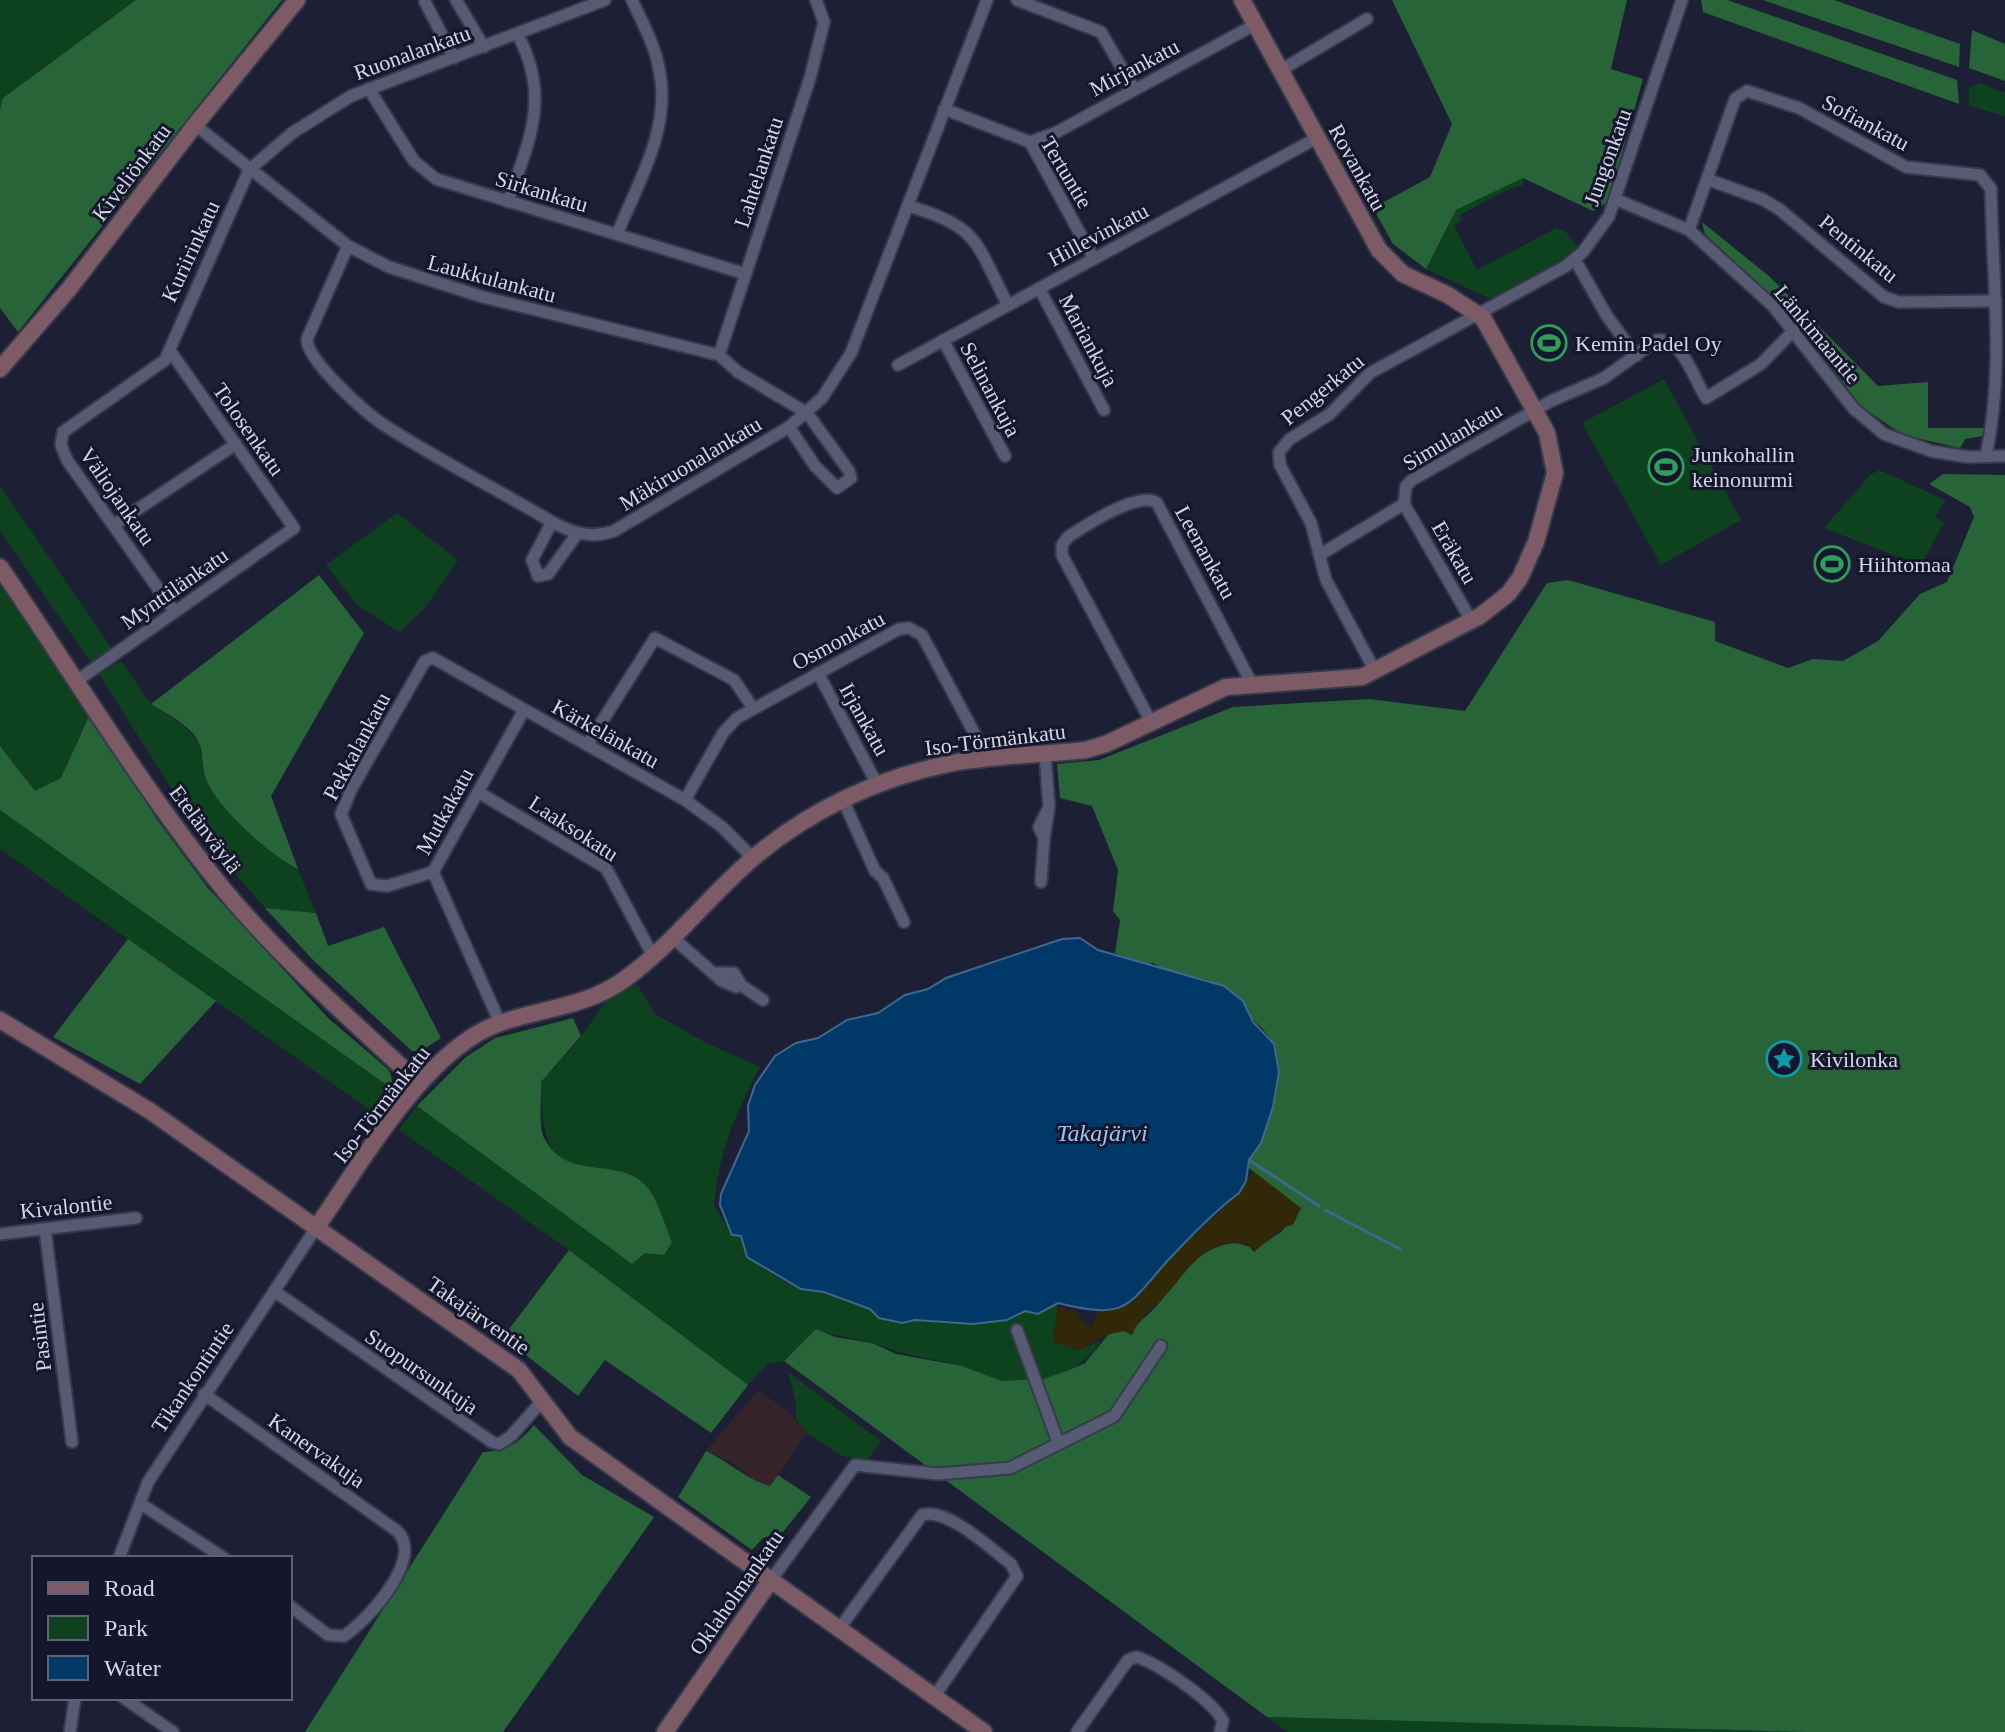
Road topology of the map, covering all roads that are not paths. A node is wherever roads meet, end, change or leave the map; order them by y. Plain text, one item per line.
1 (297, 0) edge
2 (456, 0) edge
3 (605, 0) edge
4 (632, 0) edge
5 (816, 0) edge
6 (987, 0) edge
7 (1017, 0) edge
8 (1242, 0) edge
9 (1682, 0) edge
10 (425, 2) dead end
11 (1367, 19) dead end
12 (1256, 24) junction
13 (518, 35) junction
14 (484, 47) junction
15 (454, 58) junction
16 (1281, 70) junction
17 (369, 89) junction
18 (1134, 89) junction
19 (944, 109) junction
20 (195, 125) junction
21 (1317, 138) junction
22 (1030, 142) junction
23 (249, 170) junction
24 (1709, 180) junction
25 (1615, 199) junction
26 (508, 202) junction
27 (908, 206) junction
28 (1689, 230) junction
29 (617, 234) junction
30 (348, 246) junction
31 (1094, 259) junction
32 (1575, 260) junction
33 (746, 274) junction
34 (1039, 288) junction
35 (1996, 301) junction
36 (1008, 305) junction
37 (1479, 314) junction
38 (1794, 330) junction
39 (943, 340) junction
40 (171, 352) junction
41 (719, 355) junction
42 (1636, 356) junction
43 (898, 365) dead end
44 (0, 369) edge
45 (1104, 410) dead end
46 (1536, 410) junction
47 (807, 413) junction
48 (789, 427) junction
49 (236, 444) junction
50 (1005, 456) dead end
51 (1986, 456) junction
52 (2005, 456) edge
53 (1404, 504) junction
54 (552, 522) junction
55 (114, 525) junction
56 (294, 528) joint
57 (577, 534) junction
58 (1321, 554) junction
59 (0, 567) edge
60 (174, 611) junction
61 (1471, 620) junction
62 (430, 658) joint
63 (1375, 671) junction
64 (818, 673) junction
65 (78, 680) junction
66 (1251, 682) junction
67 (753, 708) junction
68 (524, 710) junction
69 (1151, 722) junction
70 (587, 745) junction
71 (1045, 754) junction
72 (983, 759) junction
73 (877, 784) junction
74 (478, 792) junction
75 (685, 800) junction
76 (843, 800) junction
77 (753, 858) junction
78 (433, 872) junction
79 (1041, 882) dead end
80 (904, 922) dead end
81 (672, 937) junction
82 (653, 956) junction
83 (763, 1000) dead end
84 (0, 1020) edge
85 (500, 1023) junction
86 (419, 1083) junction
87 (136, 1218) dead end
88 (316, 1228) junction
89 (45, 1229) junction
90 (0, 1234) edge
91 (274, 1291) junction
92 (1017, 1330) dead end
93 (1161, 1346) dead end
94 (204, 1394) junction
95 (542, 1401) junction
96 (72, 1442) dead end
97 (1058, 1442) junction
98 (141, 1504) junction
99 (120, 1556) edge
100 (221, 1556) edge
101 (771, 1580) junction
102 (292, 1608) edge
103 (839, 1629) junction
104 (934, 1697) junction
105 (75, 1700) edge
106 (127, 1700) edge
107 (1221, 1730) edge
108 (70, 1732) edge
109 (173, 1732) edge
110 (665, 1732) edge
111 (984, 1732) edge
112 (1077, 1732) edge

1 - 20 street, Kiveliönkatu
2 - 14 street
3 - 13 street, Ruonalankatu
4 - 29 street
5 - 33 street, Lahtelankatu
6 - 19 street, Mäkiruonalankatu
7 - 18 street
8 - 12 street, Rovankatu
9 - 25 street, Jungonkatu
10 - 15 street
11 - 16 street
12 - 16 street, Rovankatu
12 - 18 street, Mirjankatu
13 - 14 street, Ruonalankatu
13 - 26 street
14 - 15 street, Ruonalankatu
15 - 17 street, Ruonalankatu
16 - 21 street, Rovankatu
17 - 23 street, Ruonalankatu
17 - 26 street, Sirkankatu
18 - 22 street, Mirjankatu
19 - 22 street, Tertuntie
19 - 27 street, Mäkiruonalankatu
20 - 23 street, Laukkulankatu
20 - 44 street, Kiveliönkatu
21 - 31 street, Hillevinkatu
21 - 37 street, Rovankatu
22 - 31 street, Tertuntie
23 - 30 street, Laukkulankatu
23 - 40 street, Kuriirinkatu
24 - 28 street, Sofiankatu
24 - 35 street, Pentinkatu
24 - 35 street, Sofiankatu
25 - 28 street, Länkimaantie
25 - 32 street, Jungonkatu
26 - 29 street, Sirkankatu
27 - 36 street
27 - 47 street, Mäkiruonalankatu
28 - 38 street, Länkimaantie
29 - 33 street, Sirkankatu
30 - 41 street, Laukkulankatu
30 - 54 street
31 - 34 street, Hillevinkatu
32 - 37 street, Jungonkatu
32 - 42 street
33 - 41 street, Lahtelankatu
34 - 36 street, Hillevinkatu
34 - 45 street, Mariankuja
35 - 51 street, Sofiankatu
36 - 39 street, Hillevinkatu
37 - 46 street, Iso-Törmänkatu
37 - 58 street, Pengerkatu
38 - 42 street, Simulankatu
38 - 51 street, Länkimaantie
39 - 43 street, Hillevinkatu
39 - 50 street, Selinankuja
40 - 49 street, Tolosenkatu
40 - 55 street, Väliojankatu
41 - 47 street, Laukkulankatu
42 - 46 street, Simulankatu
46 - 53 street, Simulankatu
46 - 61 street, Iso-Törmänkatu
47 - 48 street, Mäkiruonalankatu
47 - 48 street
48 - 57 street, Mäkiruonalankatu
49 - 55 street
49 - 56 street, Tolosenkatu
51 - 52 street, Länkimaantie
53 - 58 street, Simulankatu
53 - 61 street, Eräkatu
54 - 57 street
54 - 57 street
55 - 60 street, Väliojankatu
56 - 60 street, Mynttilänkatu
58 - 63 street, Pengerkatu
59 - 65 street, Etelänväylä
60 - 65 street, Mynttilänkatu
61 - 63 street, Iso-Törmänkatu
62 - 68 street, Kärkelänkatu
62 - 78 street, Pekkalankatu
63 - 66 street, Iso-Törmänkatu
64 - 67 street, Osmonkatu
64 - 72 street, Osmonkatu
64 - 73 street, Irjankatu
65 - 86 street, Etelänväylä
66 - 69 street, Iso-Törmänkatu
66 - 69 street, Leenankatu
67 - 70 street
67 - 75 street, Osmonkatu
68 - 70 street, Kärkelänkatu
68 - 74 street, Mutkakatu
69 - 71 street, Iso-Törmänkatu
70 - 75 street, Kärkelänkatu
71 - 72 street, Iso-Törmänkatu
71 - 79 street
72 - 73 street, Iso-Törmänkatu
73 - 76 street, Iso-Törmänkatu
74 - 78 street, Mutkakatu
74 - 82 street, Laaksokatu
75 - 77 street, Kärkelänkatu
76 - 77 street, Iso-Törmänkatu
76 - 80 street
77 - 81 street, Iso-Törmänkatu
78 - 85 street, Mutkakatu
81 - 82 street, Iso-Törmänkatu
81 - 83 street
82 - 85 street, Iso-Törmänkatu
84 - 88 street, Takajärventie
85 - 86 street, Iso-Törmänkatu
86 - 88 street, Iso-Törmänkatu
87 - 89 street, Kivalontie
88 - 91 street, Tikankontintie
88 - 95 street, Takajärventie
89 - 90 street, Kivalontie
89 - 96 street, Pasintie
91 - 94 street, Tikankontintie
91 - 95 street, Suopursunkuja
92 - 97 street
93 - 97 street
94 - 98 street, Tikankontintie
94 - 102 street, Kanervakuja
95 - 101 street, Takajärventie
97 - 101 street, Oklaholmankatu
98 - 99 street, Tikankontintie
98 - 100 street
101 - 103 street, Takajärventie
101 - 110 street, Oklaholmankatu
103 - 104 street, Takajärventie
103 - 104 street
104 - 111 street, Takajärventie
105 - 108 street
106 - 109 street
107 - 112 street

